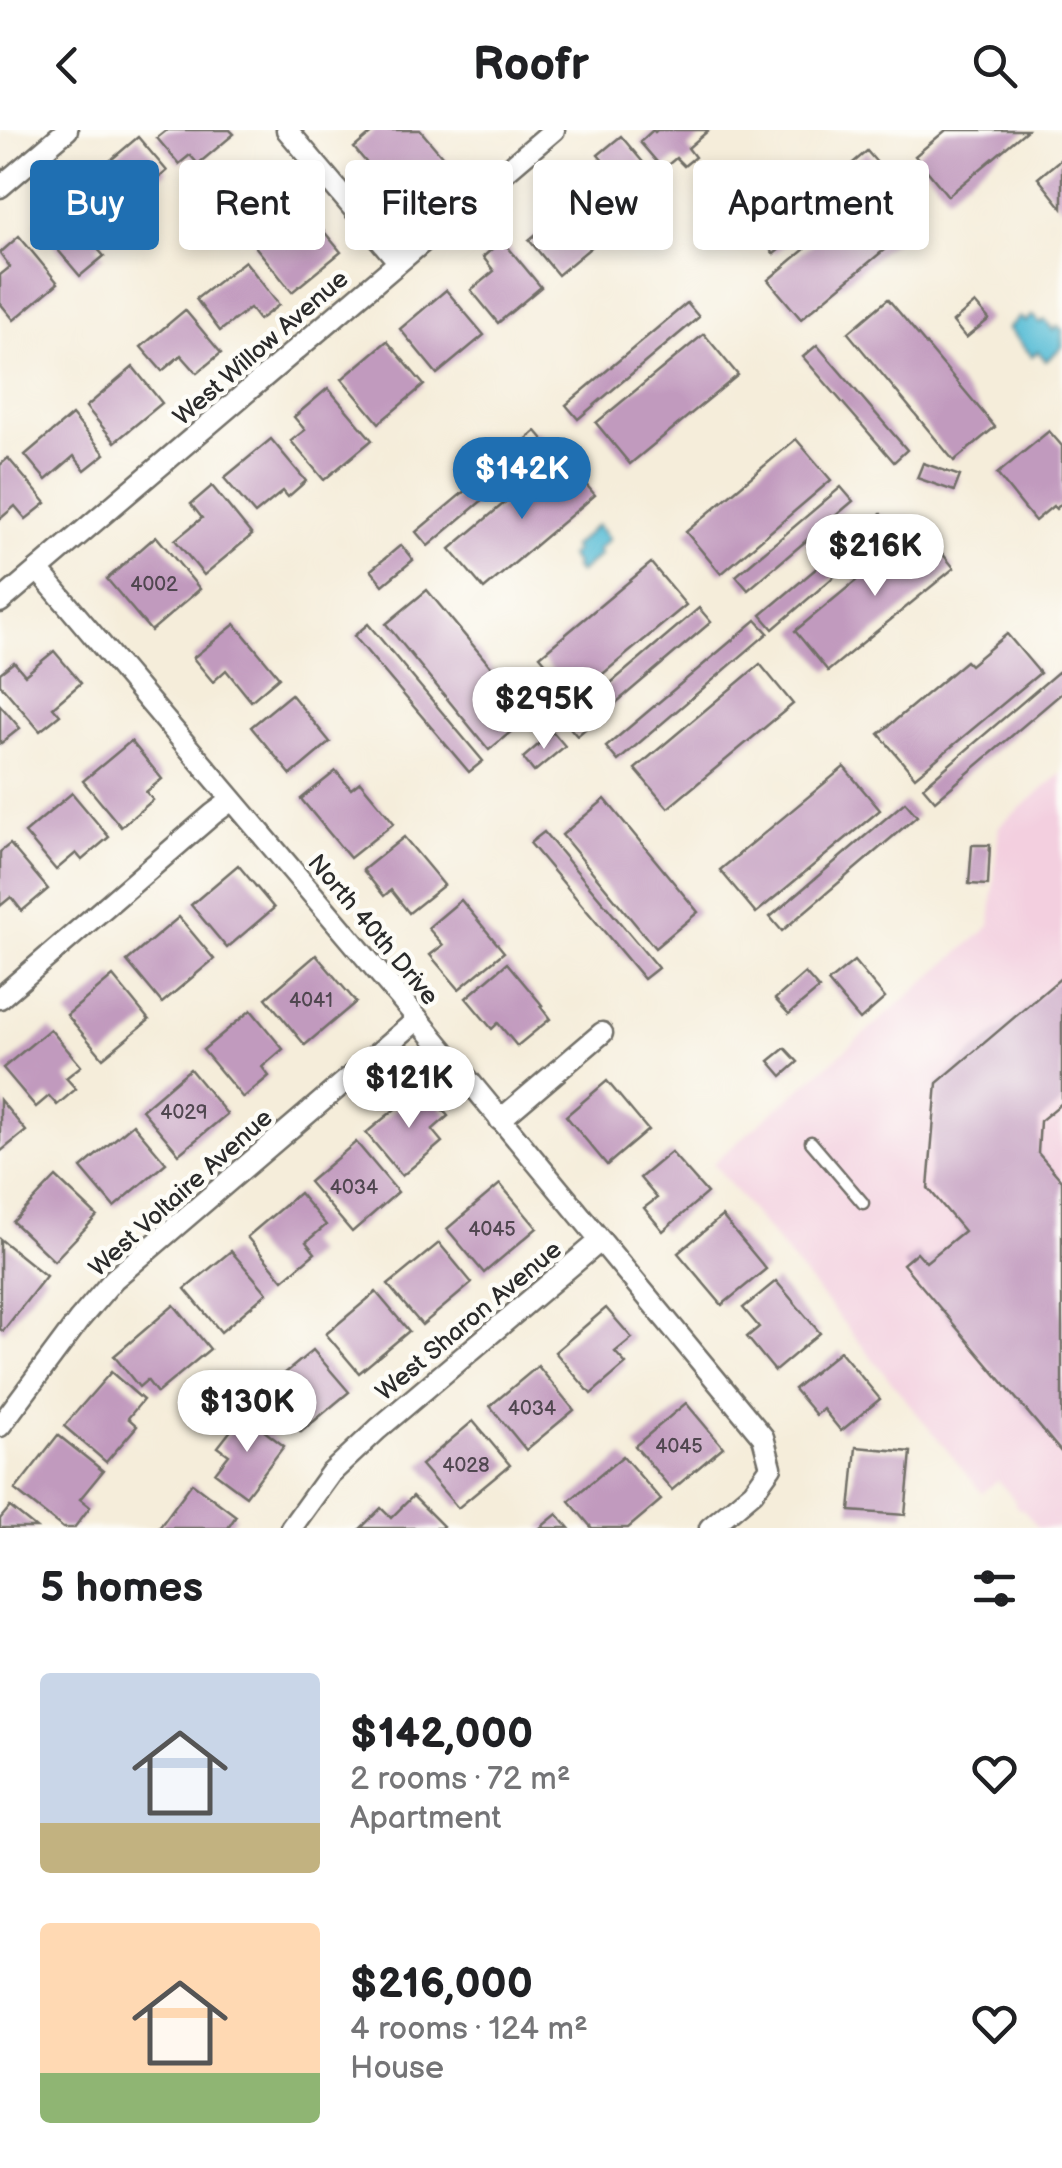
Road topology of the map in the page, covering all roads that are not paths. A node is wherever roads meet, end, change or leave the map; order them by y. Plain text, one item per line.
1 (67, 130) edge
2 (287, 130) edge
3 (554, 130) edge
4 (0, 187) edge
5 (398, 261) junction
6 (38, 570) junction
7 (0, 602) edge
8 (232, 800) junction
9 (0, 998) edge
10 (418, 1019) junction
11 (602, 1033) dead end
12 (500, 1120) junction
13 (811, 1142) dead end
14 (863, 1203) dead end
15 (600, 1240) junction
16 (0, 1426) edge
17 (291, 1528) edge
18 (710, 1528) edge

1 - 4 street
2 - 5 street
3 - 5 street, West Willow Avenue
5 - 6 street, West Willow Avenue
6 - 7 street, West Willow Avenue
6 - 8 street, North 40th Drive
8 - 9 street
8 - 10 street, North 40th Drive
10 - 12 street, North 40th Drive
10 - 16 street, West Voltaire Avenue
11 - 12 street
12 - 15 street, North 40th Drive
13 - 14 lane
15 - 17 street, West Sharon Avenue
15 - 18 street, North 40th Drive

